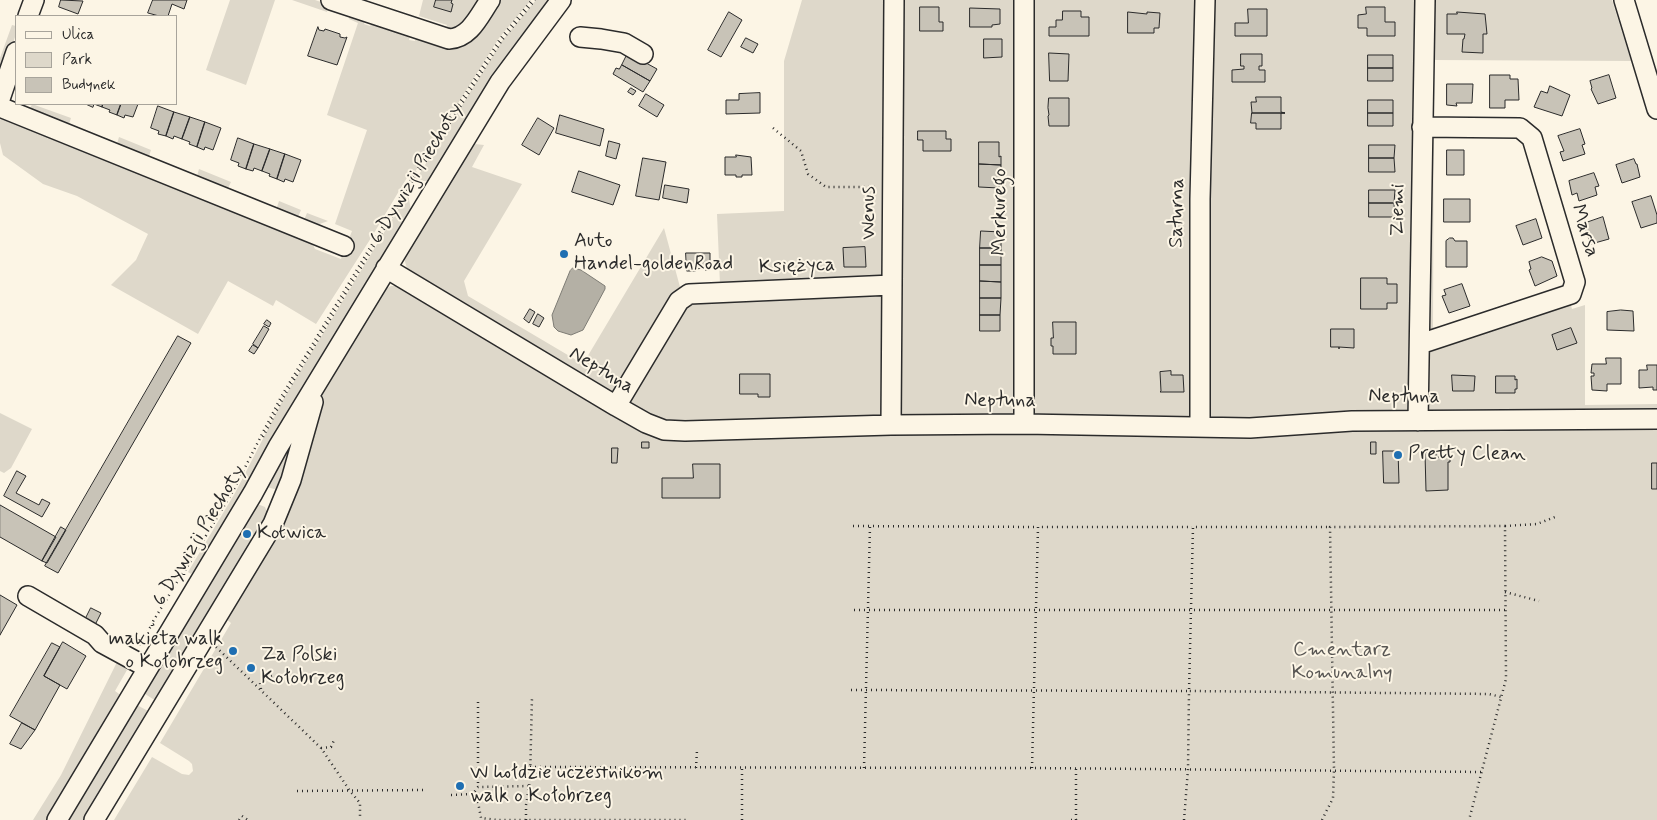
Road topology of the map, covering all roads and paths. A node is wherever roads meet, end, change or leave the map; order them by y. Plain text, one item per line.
1 (34, 0) edge
2 (331, 0) edge
3 (490, 0) edge
4 (533, 0) edge
5 (561, 0) edge
6 (894, 0) edge
7 (1024, 0) edge
8 (1205, 0) edge
9 (1425, 0) edge
10 (1624, 0) edge
11 (28, 15) edge
12 (580, 38) dead end
13 (643, 54) dead end
14 (15, 55) edge
15 (0, 99) edge
16 (0, 107) edge
17 (1657, 109) edge
18 (773, 128) dead end
19 (1422, 128) junction
20 (893, 187) junction
21 (344, 246) dead end
22 (386, 268) junction
23 (892, 285) junction
24 (1420, 344) junction
25 (321, 377) junction
26 (616, 406) junction
27 (1657, 420) edge
28 (1418, 421) junction
29 (1024, 424) junction
30 (891, 426) junction
31 (1200, 427) junction
32 (253, 492) junction
33 (281, 507) junction
34 (1554, 518) dead end
35 (853, 526) dead end
36 (870, 526) junction
37 (1330, 526) junction
38 (1505, 526) junction
39 (1038, 527) junction
40 (1193, 528) junction
41 (1505, 592) junction
42 (28, 596) dead end
43 (1539, 601) dead end
44 (854, 610) dead end
45 (868, 610) junction
46 (1505, 610) junction
47 (1036, 611) junction
48 (1191, 611) junction
49 (1332, 611) junction
50 (213, 645) dead end
51 (136, 650) dead end
52 (148, 668) junction
53 (272, 676) dead end
54 (261, 690) junction
55 (851, 690) dead end
56 (866, 690) junction
57 (1034, 690) junction
58 (1189, 691) junction
59 (1334, 692) junction
60 (532, 697) dead end
61 (1501, 697) junction
62 (478, 702) dead end
63 (335, 738) dead end
64 (321, 748) junction
65 (696, 750) dead end
66 (530, 767) junction
67 (696, 768) junction
68 (742, 768) junction
69 (864, 768) junction
70 (1032, 768) junction
71 (1076, 769) junction
72 (1188, 769) junction
73 (1334, 770) junction
74 (1481, 772) junction
75 (529, 786) junction
76 (478, 787) junction
77 (424, 790) dead end
78 (297, 791) dead end
79 (350, 792) junction
80 (472, 794) junction
81 (451, 795) dead end
82 (360, 816) dead end
83 (480, 819) edge
84 (57, 820) edge
85 (94, 820) edge
86 (239, 820) edge
87 (248, 820) edge
88 (526, 820) edge
89 (532, 820) edge
90 (642, 820) edge
91 (686, 820) edge
92 (742, 820) edge
93 (1071, 820) edge
94 (1076, 820) edge
95 (1080, 820) edge
96 (1184, 820) edge
97 (1322, 820) edge
98 (1469, 820) edge

1 - 11 street
2 - 3 street
4 - 51 path
5 - 22 street, 6 Dywizji Piechoty
6 - 20 street, Wenus
7 - 29 street, Merkurego
8 - 31 street, Saturna
9 - 19 street, Ziemi
10 - 17 street
12 - 13 street
14 - 15 street
16 - 21 street
18 - 20 path
19 - 24 street, Ziemi
19 - 24 street, Marsa
20 - 23 street, Wenus
22 - 25 street, 6 Dywizji Piechoty
22 - 26 street, Neptuna
23 - 26 street, Księżyca
23 - 30 street, Wenus
24 - 28 street, Ziemi
25 - 32 street, 6 Dywizji Piechoty
25 - 33 street, 6 Dywizji Piechoty
26 - 30 street, Neptuna
27 - 28 street, Neptuna
28 - 31 street, Neptuna
29 - 30 street, Neptuna
29 - 31 street, Neptuna
32 - 33 street
32 - 52 street, 6 Dywizji Piechoty
33 - 85 street, 6 Dywizji Piechoty
34 - 38 path
35 - 36 path
36 - 39 path
36 - 45 path
37 - 38 path
37 - 40 path
37 - 49 path
38 - 41 path
39 - 40 path
39 - 47 path
40 - 48 path
41 - 43 path
41 - 46 path
42 - 52 street
44 - 45 path
45 - 47 path
45 - 56 path
46 - 49 path
46 - 61 path
47 - 48 path
47 - 57 path
48 - 49 path
48 - 58 path
49 - 59 path
50 - 54 path
52 - 84 street, 6 Dywizji Piechoty
53 - 54 path
54 - 64 path
55 - 56 path
56 - 57 path
56 - 69 path
57 - 58 path
57 - 70 path
58 - 59 path
58 - 72 path
59 - 61 path
59 - 73 path
60 - 66 path
61 - 74 path
62 - 76 path
63 - 64 path
64 - 79 path
65 - 67 path
66 - 67 path
66 - 75 path
67 - 68 path
68 - 69 path
68 - 92 path
69 - 70 path
70 - 71 path
71 - 72 path
71 - 94 path
72 - 73 path
72 - 96 path
73 - 74 path
73 - 97 path
74 - 98 path
75 - 76 path
75 - 88 path
76 - 80 path
77 - 79 path
78 - 79 path
79 - 82 path
80 - 81 path
80 - 83 path
83 - 88 path
86 - 87 path
88 - 89 path
89 - 90 path
90 - 91 path
93 - 94 path
94 - 95 path

